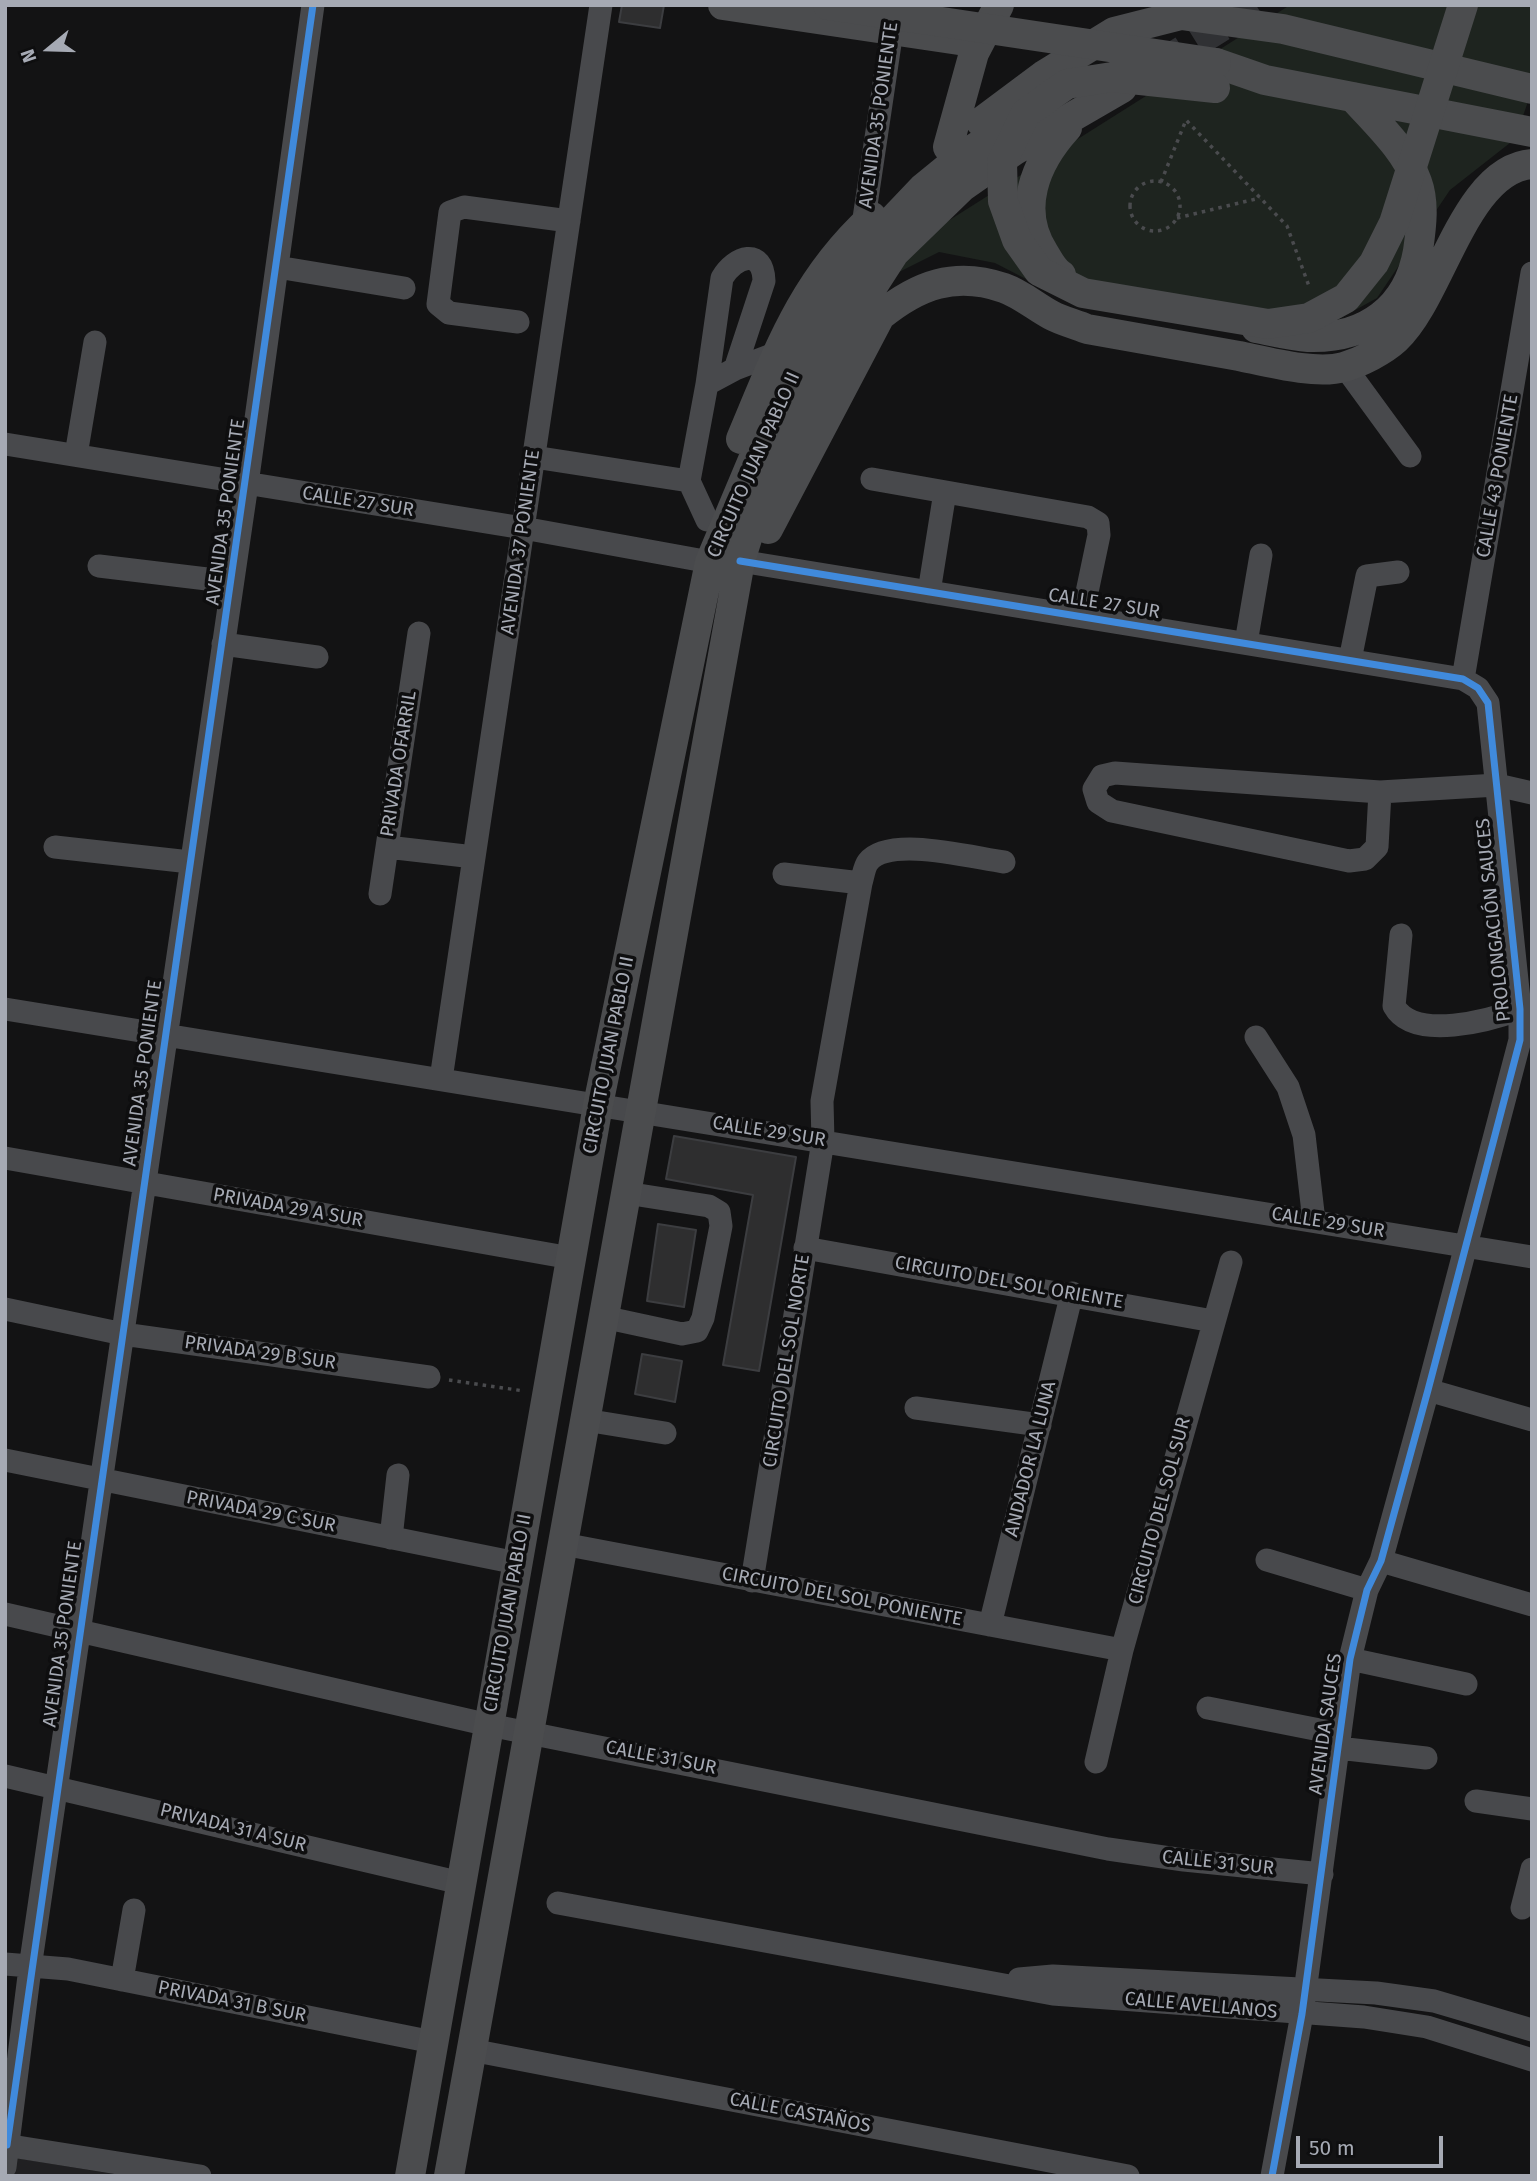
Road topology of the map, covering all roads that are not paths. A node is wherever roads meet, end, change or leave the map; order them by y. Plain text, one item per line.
1 (313, 5) edge
2 (601, 5) edge
3 (723, 5) edge
4 (828, 5) edge
5 (1237, 5) edge
6 (1464, 5) edge
7 (889, 12) edge
8 (989, 24) edge
9 (1283, 29) junction
10 (1088, 73) dead end
11 (1216, 75) junction
12 (1122, 88) dead end
13 (1532, 89) edge
14 (1353, 97) junction
15 (1077, 116) junction
16 (1532, 132) edge
17 (948, 147) junction
18 (1532, 164) edge
19 (569, 221) junction
20 (863, 225) junction
21 (277, 267) junction
22 (1532, 273) edge
23 (404, 288) dead end
24 (518, 322) dead end
25 (95, 342) dead end
26 (1527, 346) edge
27 (778, 354) junction
28 (1345, 366) junction
29 (735, 369) junction
30 (707, 384) junction
31 (5, 444) edge
32 (76, 455) junction
33 (1410, 456) dead end
34 (534, 457) junction
35 (872, 479) dead end
36 (689, 481) junction
37 (247, 484) junction
38 (945, 492) junction
39 (707, 520) junction
40 (523, 528) junction
41 (1261, 555) dead end
42 (740, 561) junction
43 (710, 562) junction
44 (99, 566) dead end
45 (1398, 572) dead end
46 (232, 582) junction
47 (929, 592) junction
48 (1082, 616) junction
49 (419, 633) dead end
50 (1246, 643) junction
51 (223, 644) junction
52 (317, 657) dead end
53 (1350, 660) junction
54 (1463, 679) junction
55 (1497, 785) junction
56 (1380, 792) junction
57 (1527, 792) edge
58 (55, 847) dead end
59 (387, 847) junction
60 (474, 857) junction
61 (190, 862) junction
62 (1004, 862) dead end
63 (784, 874) dead end
64 (861, 883) junction
65 (380, 894) dead end
66 (1401, 935) dead end
67 (5, 1009) edge
68 (1520, 1009) junction
69 (164, 1035) junction
70 (1256, 1037) dead end
71 (1526, 1041) edge
72 (441, 1079) junction
73 (598, 1105) junction
74 (640, 1112) junction
75 (822, 1141) junction
76 (5, 1158) edge
77 (143, 1183) junction
78 (626, 1193) junction
79 (1314, 1221) junction
80 (1466, 1246) junction
81 (805, 1248) junction
82 (1532, 1257) edge
83 (571, 1258) junction
84 (1231, 1262) dead end
85 (1072, 1293) junction
86 (5, 1309) edge
87 (603, 1317) junction
88 (1213, 1321) junction
89 (123, 1334) junction
90 (429, 1377) road end
91 (1428, 1390) junction
92 (916, 1408) dead end
93 (585, 1420) junction
94 (1532, 1420) edge
95 (1040, 1425) junction
96 (665, 1433) dead end
97 (5, 1460) edge
98 (398, 1475) dead end
99 (102, 1479) junction
100 (391, 1538) junction
101 (562, 1545) junction
102 (1267, 1560) dead end
103 (1381, 1561) junction
104 (517, 1563) junction
105 (752, 1581) junction
106 (1367, 1590) junction
107 (1532, 1605) edge
108 (5, 1614) edge
109 (990, 1625) junction
110 (79, 1631) junction
111 (1122, 1650) junction
112 (1350, 1659) junction
113 (1466, 1684) dead end
114 (1208, 1708) dead end
115 (489, 1725) junction
116 (529, 1732) junction
117 (1339, 1741) junction
118 (1426, 1758) dead end
119 (1096, 1762) dead end
120 (5, 1776) edge
121 (59, 1786) junction
122 (1476, 1801) dead end
123 (1532, 1809) edge
124 (1532, 1869) edge
125 (1322, 1874) junction
126 (461, 1883) junction
127 (558, 1903) dead end
128 (1522, 1909) dead end
129 (134, 1910) dead end
130 (5, 1964) edge
131 (30, 1968) junction
132 (122, 1980) junction
133 (991, 1981) junction
134 (1305, 1988) junction
135 (1302, 2014) junction
136 (1532, 2030) edge
137 (433, 2042) junction
138 (471, 2050) junction
139 (1532, 2060) edge
140 (9, 2159) edge
141 (200, 2176) edge
142 (410, 2176) edge
143 (449, 2176) edge
144 (1128, 2176) edge
145 (1272, 2176) edge

1 - 21 street, AVENIDA 35 PONIENTE
2 - 19 street, AVENIDA 37 PONIENTE
3 - 7 main road
4 - 11 main road, bridge
5 - 9 main road
6 - 11 main road, bridge
7 - 8 main road
7 - 20 street, AVENIDA 35 PONIENTE
8 - 17 main road
9 - 13 main road
9 - 17 main road
10 - 43 main road, CIRCUITO JUAN PABLO II
11 - 14 main road
12 - 15 main road, CIRCUITO JUAN PABLO II
14 - 15 main road
14 - 16 main road
15 - 42 main road, CIRCUITO JUAN PABLO II
17 - 20 main road
18 - 28 main road
19 - 24 street
19 - 34 street, AVENIDA 37 PONIENTE
20 - 27 main road
21 - 23 street
21 - 37 street, AVENIDA 35 PONIENTE
22 - 26 street, CALLE 43 PONIENTE
25 - 32 street
26 - 54 street, CALLE 43 PONIENTE
27 - 29 street
27 - 39 main road
28 - 33 street
28 - 42 main road
29 - 30 street
29 - 30 street
30 - 36 street
31 - 32 street, CALLE 27 SUR
32 - 37 street, CALLE 27 SUR
34 - 36 street
34 - 40 street, AVENIDA 37 PONIENTE
35 - 38 street
36 - 39 street
37 - 40 street, CALLE 27 SUR
37 - 46 street, AVENIDA 35 PONIENTE
38 - 47 street
38 - 48 street
39 - 43 main road
40 - 43 street, CALLE 27 SUR
40 - 60 street, AVENIDA 37 PONIENTE
41 - 50 street
42 - 47 street, CALLE 27 SUR
42 - 74 main road, CIRCUITO JUAN PABLO II
43 - 73 main road, CIRCUITO JUAN PABLO II
44 - 46 street
45 - 53 street
46 - 51 street, AVENIDA 35 PONIENTE
47 - 48 street, CALLE 27 SUR
48 - 50 street, CALLE 27 SUR
49 - 59 street, PRIVADA OFARRIL
50 - 53 street, CALLE 27 SUR
51 - 52 street
51 - 61 street, AVENIDA 35 PONIENTE
53 - 54 street, CALLE 27 SUR
54 - 55 street, PROLONGACIÓN SAUCES
55 - 56 street
55 - 57 street
55 - 68 street, PROLONGACIÓN SAUCES
56 - 56 street
58 - 61 street
59 - 60 street
59 - 65 street, PRIVADA OFARRIL
60 - 72 street, AVENIDA 37 PONIENTE
61 - 69 street, AVENIDA 35 PONIENTE
62 - 64 street
63 - 64 street
64 - 75 street, CIRCUITO DEL SOL NORTE
66 - 68 street
67 - 69 street, CALLE 29 SUR
68 - 71 street, PROLONGACIÓN SAUCES
69 - 72 street, CALLE 29 SUR
69 - 77 street, AVENIDA 35 PONIENTE
70 - 79 street
71 - 80 street, PROLONGACIÓN SAUCES
72 - 73 street, CALLE 29 SUR
73 - 74 street, CALLE 29 SUR
73 - 83 main road, CIRCUITO JUAN PABLO II
74 - 75 street, CALLE 29 SUR
74 - 78 main road, CIRCUITO JUAN PABLO II
75 - 79 street, CALLE 29 SUR
75 - 81 street, CIRCUITO DEL SOL NORTE
76 - 77 street, PRIVADA 29 A SUR
77 - 83 street, PRIVADA 29 A SUR
77 - 89 street, AVENIDA 35 PONIENTE
78 - 87 main road, CIRCUITO JUAN PABLO II
78 - 87 street
79 - 80 street, CALLE 29 SUR
80 - 82 street, CALLE 29 SUR
80 - 91 street, AVENIDA SAUCES
81 - 85 street, CIRCUITO DEL SOL ORIENTE
81 - 105 street, CIRCUITO DEL SOL NORTE
83 - 104 main road, CIRCUITO JUAN PABLO II
84 - 88 street, CIRCUITO DEL SOL SUR
85 - 88 street, CIRCUITO DEL SOL ORIENTE
85 - 95 street, ANDADOR LA LUNA
86 - 89 street, PRIVADA 29 B SUR
87 - 93 main road, CIRCUITO JUAN PABLO II
88 - 111 street, CIRCUITO DEL SOL SUR
89 - 90 street, PRIVADA 29 B SUR
89 - 99 street, AVENIDA 35 PONIENTE
91 - 94 street
91 - 103 street, AVENIDA SAUCES
92 - 95 street
93 - 96 street
93 - 101 main road, CIRCUITO JUAN PABLO II
95 - 109 street, ANDADOR LA LUNA
97 - 99 street, PRIVADA 29 C SUR
98 - 100 street
99 - 100 street, PRIVADA 29 C SUR
99 - 110 street, AVENIDA 35 PONIENTE
100 - 104 street, PRIVADA 29 C SUR
101 - 105 street, CIRCUITO DEL SOL PONIENTE
101 - 116 main road, CIRCUITO JUAN PABLO II
102 - 106 street
103 - 106 street, AVENIDA SAUCES
103 - 107 street
104 - 115 main road, CIRCUITO JUAN PABLO II
105 - 109 street, CIRCUITO DEL SOL PONIENTE
106 - 112 street, AVENIDA SAUCES
108 - 110 street, CALLE 31 SUR
109 - 111 street, CIRCUITO DEL SOL PONIENTE
110 - 115 street, CALLE 31 SUR
110 - 121 street, AVENIDA 35 PONIENTE
111 - 119 street, CIRCUITO DEL SOL SUR
112 - 113 street
112 - 117 street, AVENIDA SAUCES
114 - 117 street
115 - 116 street, CALLE 31 SUR
115 - 126 main road, CIRCUITO JUAN PABLO II
116 - 125 street, CALLE 31 SUR
116 - 138 main road, CIRCUITO JUAN PABLO II
117 - 118 street
117 - 125 street, AVENIDA SAUCES
120 - 121 street, PRIVADA 31 A SUR
121 - 126 street, PRIVADA 31 A SUR
121 - 131 street, AVENIDA 35 PONIENTE
122 - 123 street
124 - 128 street
125 - 134 street, AVENIDA SAUCES
126 - 137 main road, CIRCUITO JUAN PABLO II
127 - 133 street, CALLE AVELLANOS
129 - 132 street
130 - 131 street, PRIVADA 31 B SUR
131 - 132 street, PRIVADA 31 B SUR
131 - 140 street, AVENIDA 35 PONIENTE
132 - 137 street, PRIVADA 31 B SUR
133 - 134 street, CALLE AVELLANOS
133 - 135 street, CALLE AVELLANOS
134 - 135 street, AVENIDA SAUCES
134 - 136 street, CALLE AVELLANOS
135 - 139 street, CALLE AVELLANOS
135 - 145 street, AVENIDA SAUCES
137 - 142 main road, CIRCUITO JUAN PABLO II
138 - 143 main road, CIRCUITO JUAN PABLO II
138 - 144 street, CALLE CASTAÑOS
140 - 141 street

